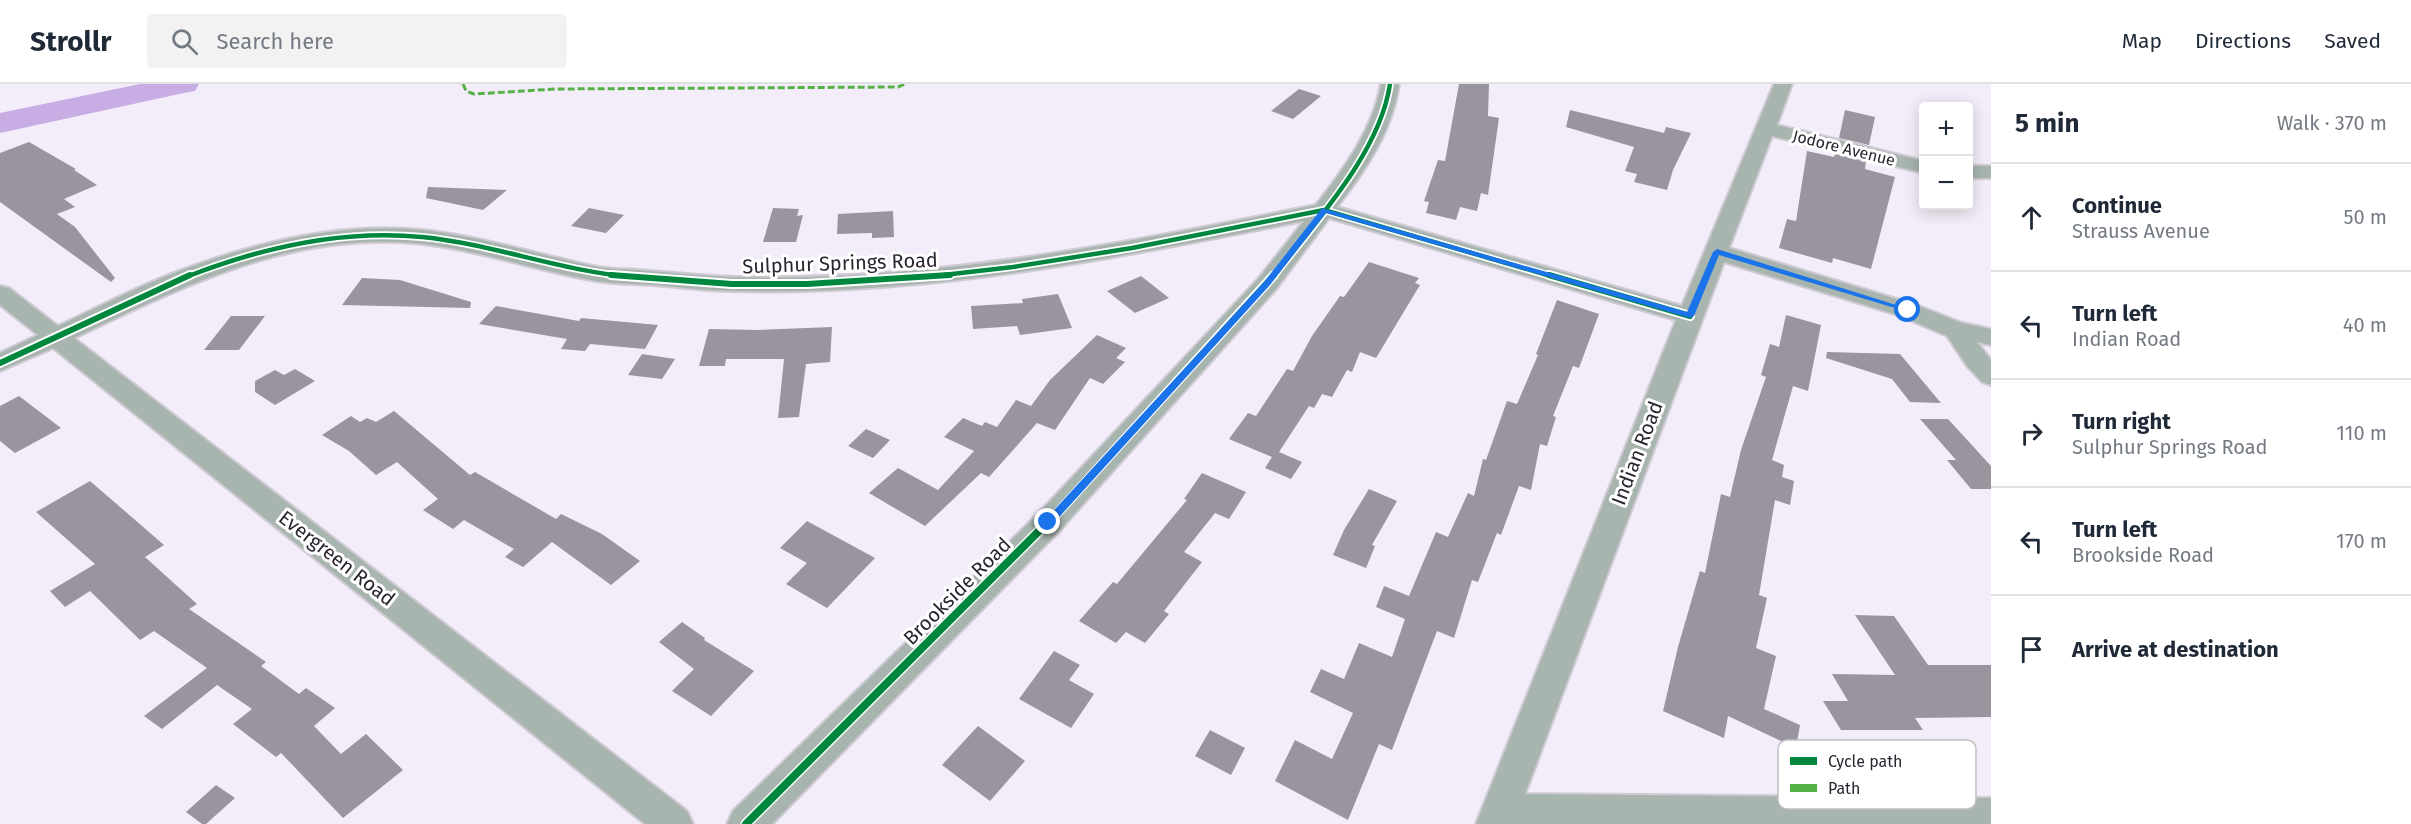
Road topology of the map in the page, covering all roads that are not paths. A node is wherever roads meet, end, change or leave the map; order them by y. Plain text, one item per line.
1 (1390, 84) edge
2 (1783, 84) edge
3 (1766, 128) junction
4 (1919, 166) edge
5 (1973, 172) edge
6 (1991, 172) edge
7 (1324, 210) junction
8 (1717, 252) junction
9 (0, 293) edge
10 (1690, 316) junction
11 (1956, 330) junction
12 (56, 336) junction
13 (1991, 337) edge
14 (0, 363) edge
15 (1991, 376) edge
16 (1991, 816) edge
17 (1497, 818) edge
18 (674, 824) edge
19 (746, 824) edge

1 - 7 street, Brookside Road
2 - 3 street, Indian Road
3 - 4 street, Jodore Avenue
3 - 8 street, Indian Road
5 - 6 street
7 - 10 street, Sulphur Springs Road
7 - 12 street, Sulphur Springs Road
7 - 19 street, Brookside Road
8 - 10 street, Indian Road
8 - 11 street
9 - 12 street, Evergreen Road
10 - 17 street, Indian Road
11 - 13 street
11 - 15 street
12 - 14 street, Sulphur Springs Road
12 - 18 street, Evergreen Road
16 - 17 street

